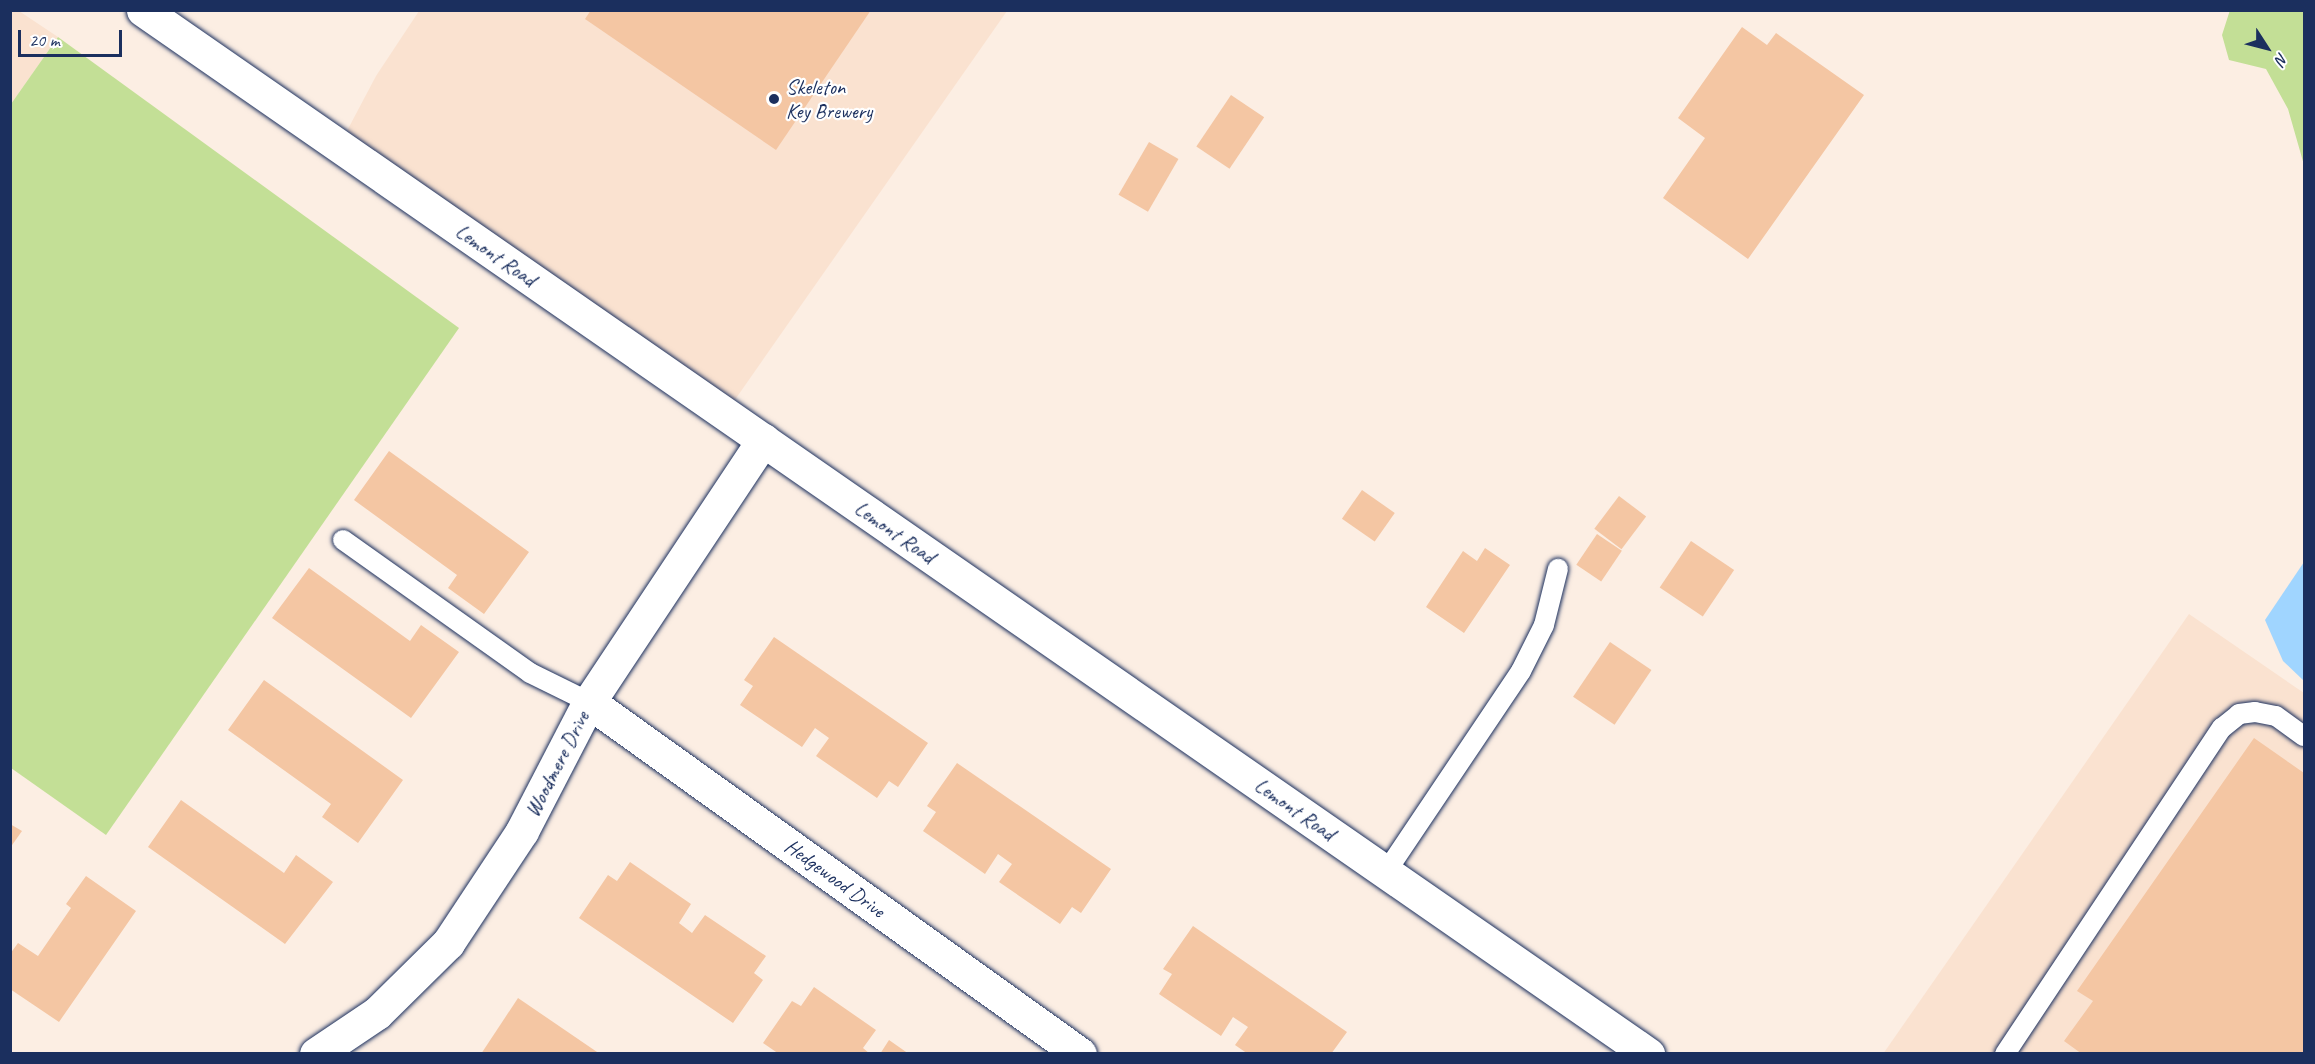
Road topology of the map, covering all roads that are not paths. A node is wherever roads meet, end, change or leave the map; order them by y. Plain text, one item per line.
1 (143, 10) edge
2 (763, 440) junction
3 (343, 540) dead end
4 (1558, 569) dead end
5 (589, 702) junction
6 (2304, 736) edge
7 (1386, 872) junction
8 (316, 1053) edge
9 (1080, 1053) edge
10 (1648, 1053) edge
11 (2005, 1053) edge

1 - 2 main road, Lemont Road
2 - 5 main road, Woodmere Drive
2 - 7 main road, Lemont Road
3 - 5 lane
4 - 7 lane
5 - 8 main road, Woodmere Drive
5 - 9 main road, Hedgewood Drive
6 - 11 lane
7 - 10 main road, Lemont Road

